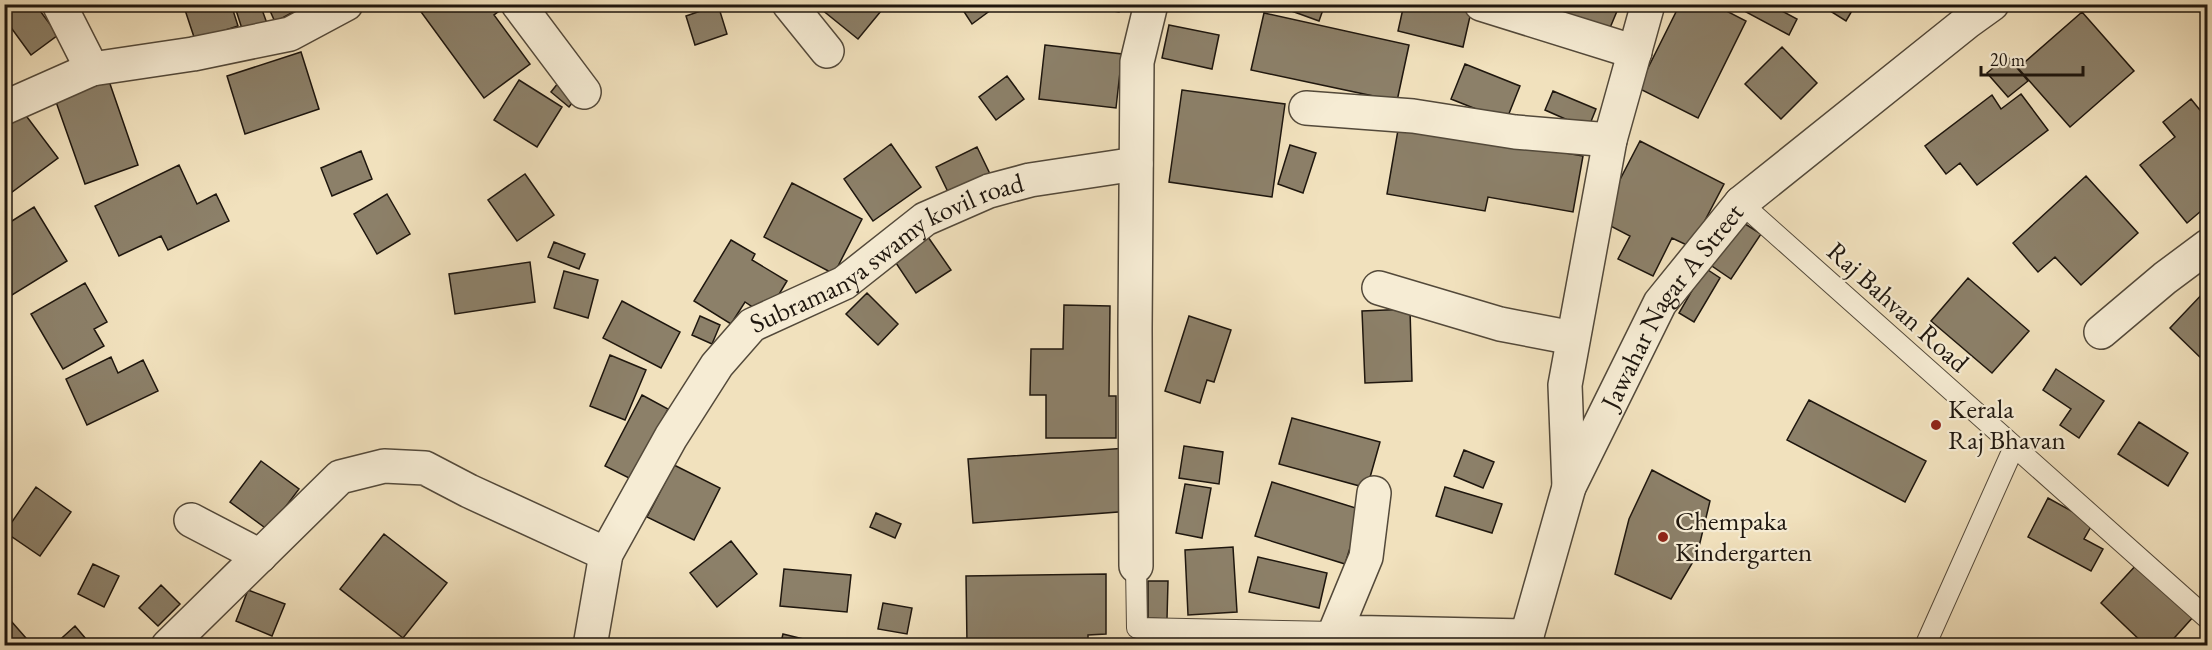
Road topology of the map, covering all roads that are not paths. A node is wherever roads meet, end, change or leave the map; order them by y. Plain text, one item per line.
1 (59, 4) edge
2 (346, 4) edge
3 (518, 4) edge
4 (789, 4) edge
5 (1151, 4) edge
6 (1481, 4) edge
7 (1648, 4) edge
8 (1972, 10) edge
9 (827, 51) dead end
10 (1635, 52) junction
11 (92, 69) junction
12 (584, 92) dead end
13 (4, 108) edge
14 (1306, 108) dead end
15 (1610, 140) junction
16 (1136, 164) junction
17 (1741, 203) junction
18 (2208, 246) edge
19 (1379, 288) dead end
20 (2101, 332) dead end
21 (1573, 338) junction
22 (2014, 447) junction
23 (1569, 487) junction
24 (1374, 493) dead end
25 (191, 520) dead end
26 (606, 554) junction
27 (260, 556) junction
28 (1136, 566) joint
29 (2208, 619) edge
30 (1335, 632) junction
31 (1525, 641) edge
32 (168, 645) edge
33 (590, 645) edge
34 (1925, 645) edge

1 - 11 street
2 - 11 street
3 - 12 street
4 - 9 street
5 - 16 street
6 - 10 street
7 - 10 street
8 - 17 street, Jawahar Nagar A Street
10 - 15 street
11 - 13 street
14 - 15 street
15 - 21 street
16 - 26 street, Subramanya swamy kovil road
16 - 28 street
17 - 22 lane, Raj Bahvan Road
17 - 23 street, Jawahar Nagar A Street
18 - 20 street
19 - 21 street
21 - 23 street
22 - 29 lane, Raj Bahvan Road
22 - 34 lane
23 - 31 street, Jawahar Nagar A Street
24 - 30 street
25 - 27 street
26 - 27 street
26 - 33 street, Subramanya swamy kovil road
27 - 32 street
28 - 30 lane
30 - 31 street

